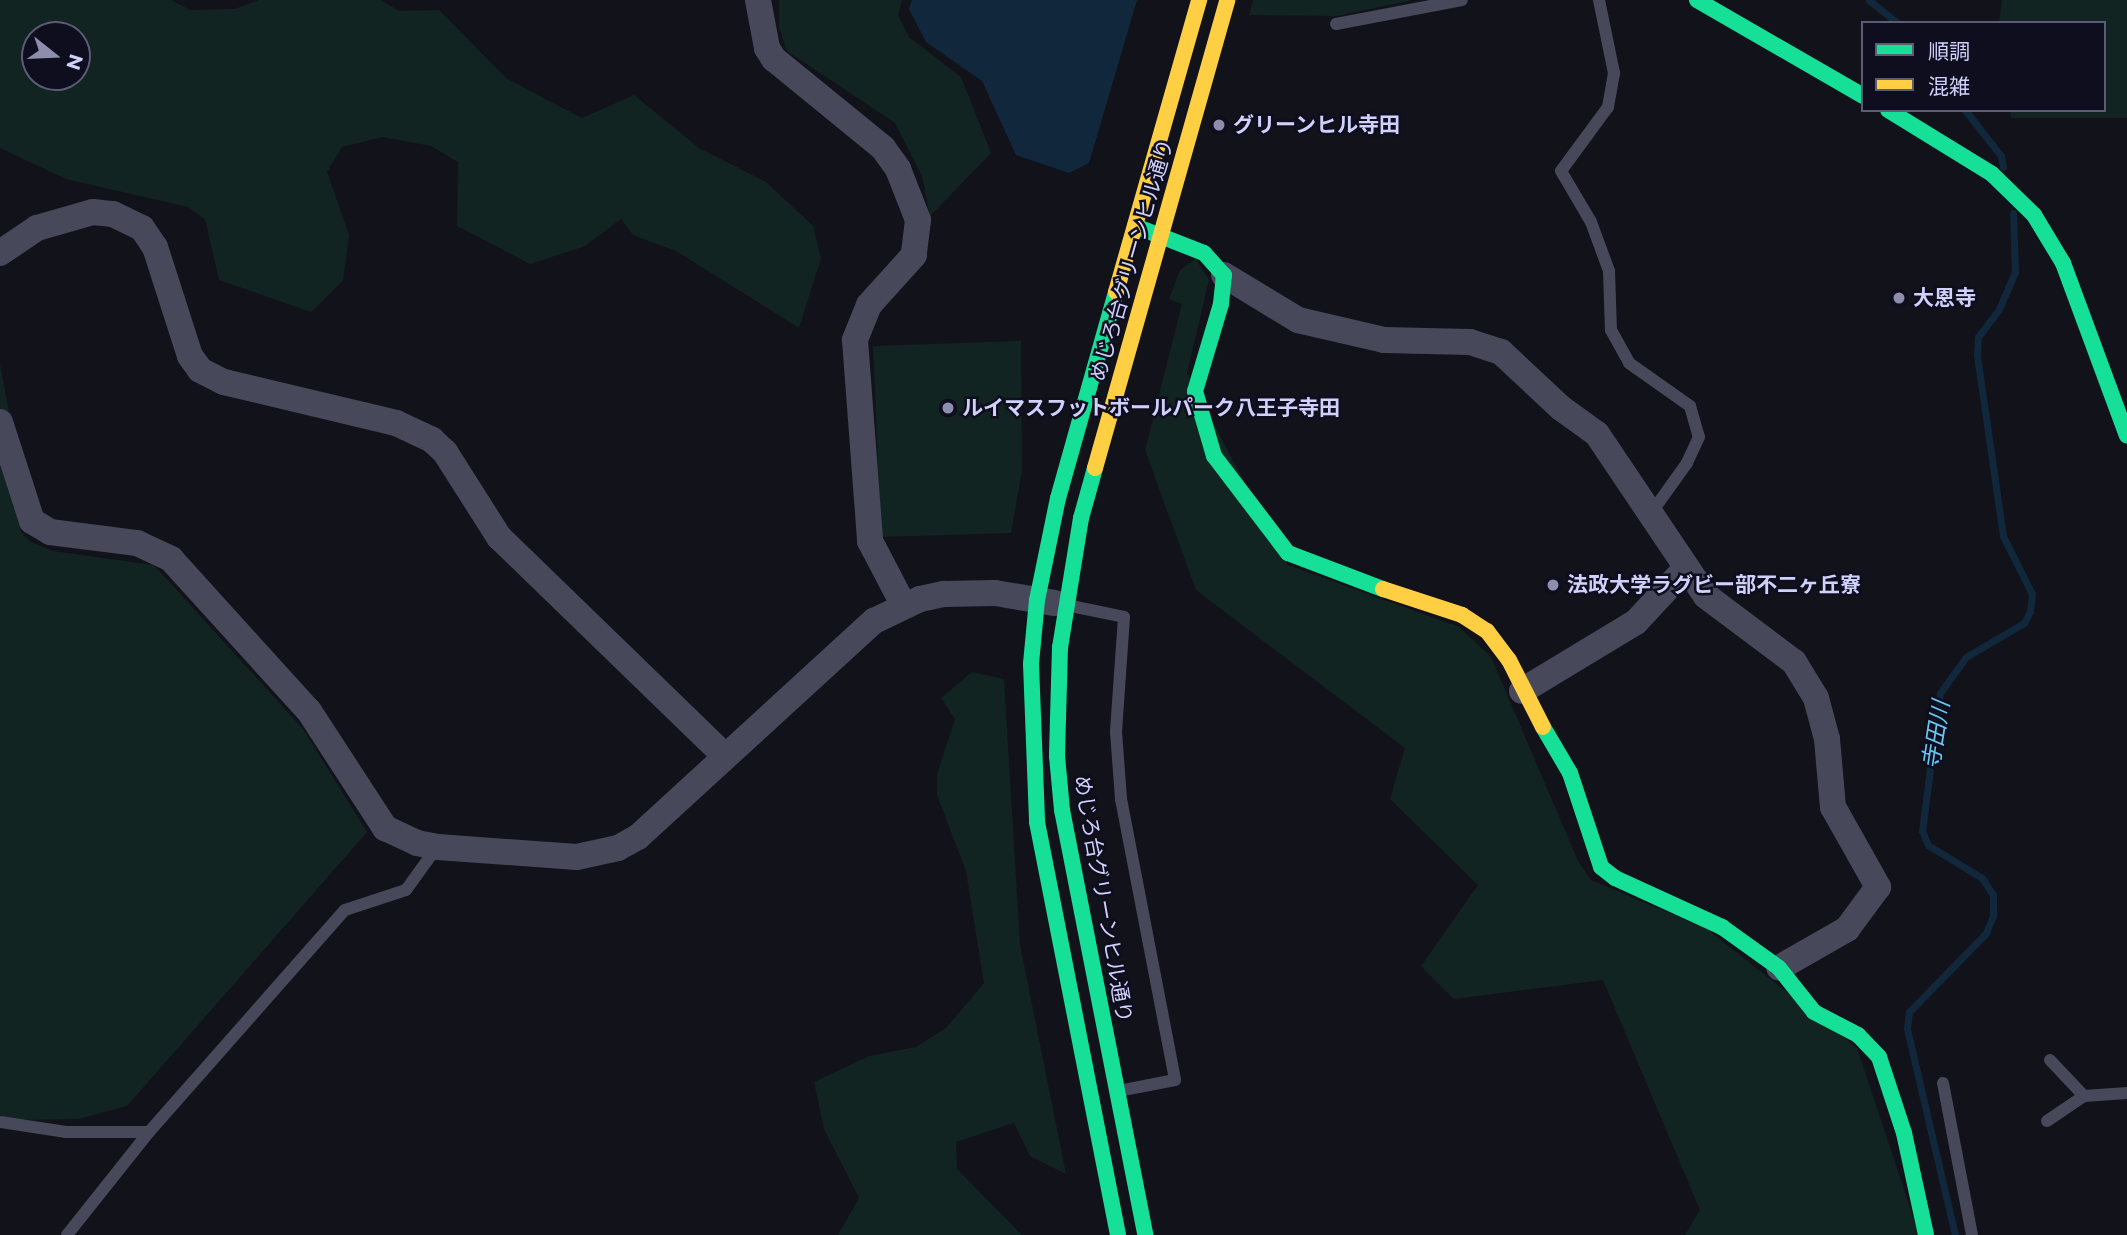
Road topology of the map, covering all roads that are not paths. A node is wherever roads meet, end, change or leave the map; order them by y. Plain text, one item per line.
1 (758, 0) edge
2 (1199, 0) edge
3 (1227, 0) edge
4 (1462, 0) edge
5 (1600, 0) edge
6 (1697, 0) edge
7 (1336, 24) dead end
8 (1861, 95) edge
9 (1891, 112) edge
10 (1135, 226) junction
11 (1161, 234) junction
12 (0, 253) edge
13 (1224, 275) junction
14 (0, 422) edge
15 (2127, 436) edge
16 (1649, 517) junction
17 (1686, 568) junction
18 (1037, 600) junction
19 (1064, 604) junction
20 (904, 606) junction
21 (1522, 691) junction
22 (725, 756) junction
23 (438, 847) junction
24 (1779, 968) junction
25 (2050, 1060) dead end
26 (1943, 1083) dead end
27 (1116, 1091) junction
28 (2127, 1093) edge
29 (1090, 1096) junction
30 (2084, 1096) junction
31 (2047, 1121) dead end
32 (0, 1122) edge
33 (149, 1132) junction
34 (67, 1235) edge
35 (1118, 1235) edge
36 (1145, 1235) edge
37 (1926, 1235) edge
38 (1972, 1235) edge

1 - 20 street
2 - 10 street, めじろ台グリーンヒル通り
3 - 11 street, めじろ台グリーンヒル通り
4 - 7 lane
5 - 16 lane
6 - 8 street
9 - 15 street
10 - 11 street
10 - 18 street, めじろ台グリーンヒル通り
11 - 13 street
11 - 19 street, めじろ台グリーンヒル通り
12 - 22 street
13 - 16 street
13 - 21 street
14 - 23 street
16 - 17 street
17 - 21 street
17 - 24 street
18 - 19 street
18 - 20 street
18 - 29 street, めじろ台グリーンヒル通り
19 - 27 street, めじろ台グリーンヒル通り
19 - 27 lane
20 - 22 street
21 - 24 street
22 - 23 street
23 - 33 lane
24 - 37 street
25 - 30 lane
26 - 38 lane
27 - 29 lane
27 - 36 street, めじろ台グリーンヒル通り
28 - 30 lane
29 - 35 street, めじろ台グリーンヒル通り
30 - 31 lane
32 - 33 lane
33 - 34 lane

